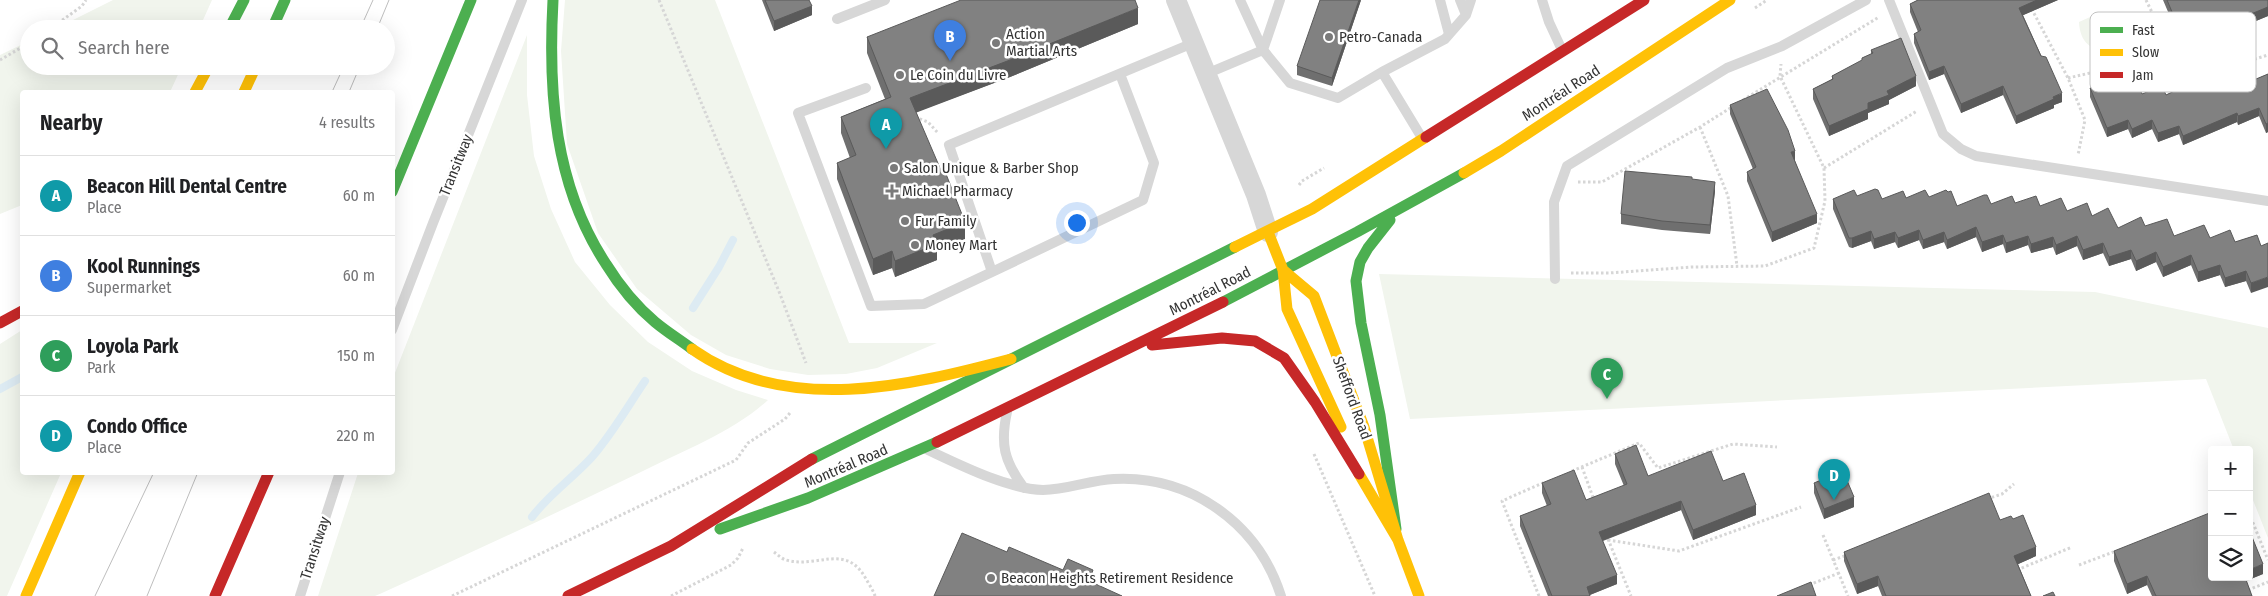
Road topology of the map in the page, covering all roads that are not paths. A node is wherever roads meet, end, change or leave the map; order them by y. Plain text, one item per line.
1 (244, 0) edge
2 (285, 0) edge
3 (471, 0) edge
4 (522, 0) edge
5 (553, 0) edge
6 (885, 0) edge
7 (1176, 0) edge
8 (1240, 0) edge
9 (1280, 0) edge
10 (1440, 0) edge
11 (1460, 0) edge
12 (1471, 0) edge
13 (1542, 0) edge
14 (1644, 0) edge
15 (1730, 0) edge
16 (1866, 0) edge
17 (1891, 5) edge
18 (1466, 14) junction
19 (837, 19) dead end
20 (234, 20) edge
21 (276, 20) edge
22 (1450, 34) junction
23 (1193, 43) junction
24 (1263, 50) junction
25 (1563, 52) junction
26 (1382, 72) junction
27 (1120, 74) junction
28 (1206, 74) junction
29 (204, 75) edge
30 (252, 75) edge
31 (866, 88) dead end
32 (196, 90) edge
33 (245, 90) edge
34 (1423, 140) junction
35 (395, 185) edge
36 (2268, 201) edge
37 (1400, 208) junction
38 (1268, 232) junction
39 (1283, 270) junction
40 (992, 272) junction
41 (1554, 276) road end
42 (20, 312) edge
43 (395, 322) edge
44 (0, 323) edge
45 (1133, 346) junction
46 (1012, 359) junction
47 (1008, 407) junction
48 (924, 448) junction
49 (79, 475) edge
50 (268, 475) edge
51 (339, 475) edge
52 (1024, 488) junction
53 (1398, 540) junction
54 (671, 546) junction
55 (26, 596) edge
56 (214, 596) edge
57 (300, 596) edge
58 (568, 596) edge
59 (1280, 596) edge
60 (1419, 596) edge

1 - 20 main road
2 - 21 main road
3 - 35 main road
4 - 43 lane, Transitway
5 - 46 main road
6 - 19 lane
7 - 23 street, Shefford Road
8 - 24 lane
9 - 24 lane
10 - 22 lane
11 - 18 lane
12 - 18 lane
13 - 25 lane
14 - 25 main road, Montréal Road
15 - 37 main road, Montréal Road
16 - 41 lane
17 - 36 lane
18 - 22 lane
22 - 26 lane
23 - 27 lane
23 - 28 street, Shefford Road
24 - 26 lane
24 - 28 lane
25 - 34 main road, Montréal Road
26 - 34 lane
27 - 40 lane
27 - 40 lane
28 - 38 street, Shefford Road
29 - 32 main road
30 - 33 main road
31 - 40 lane
34 - 38 main road, Montréal Road
37 - 39 main road, Montréal Road
37 - 53 main road
38 - 39 main road, Shefford Road
38 - 46 main road, Montréal Road
39 - 45 main road, Montréal Road
39 - 53 main road, Shefford Road
39 - 53 main road, Shefford Road
42 - 44 main road
45 - 47 main road, Montréal Road
45 - 53 main road
46 - 54 main road, Montréal Road
47 - 48 main road, Montréal Road
47 - 52 lane
48 - 52 lane
48 - 54 main road, Montréal Road
49 - 55 main road
50 - 56 main road
51 - 57 lane, Transitway
52 - 59 lane
53 - 60 main road, Shefford Road
54 - 58 main road, Montréal Road

